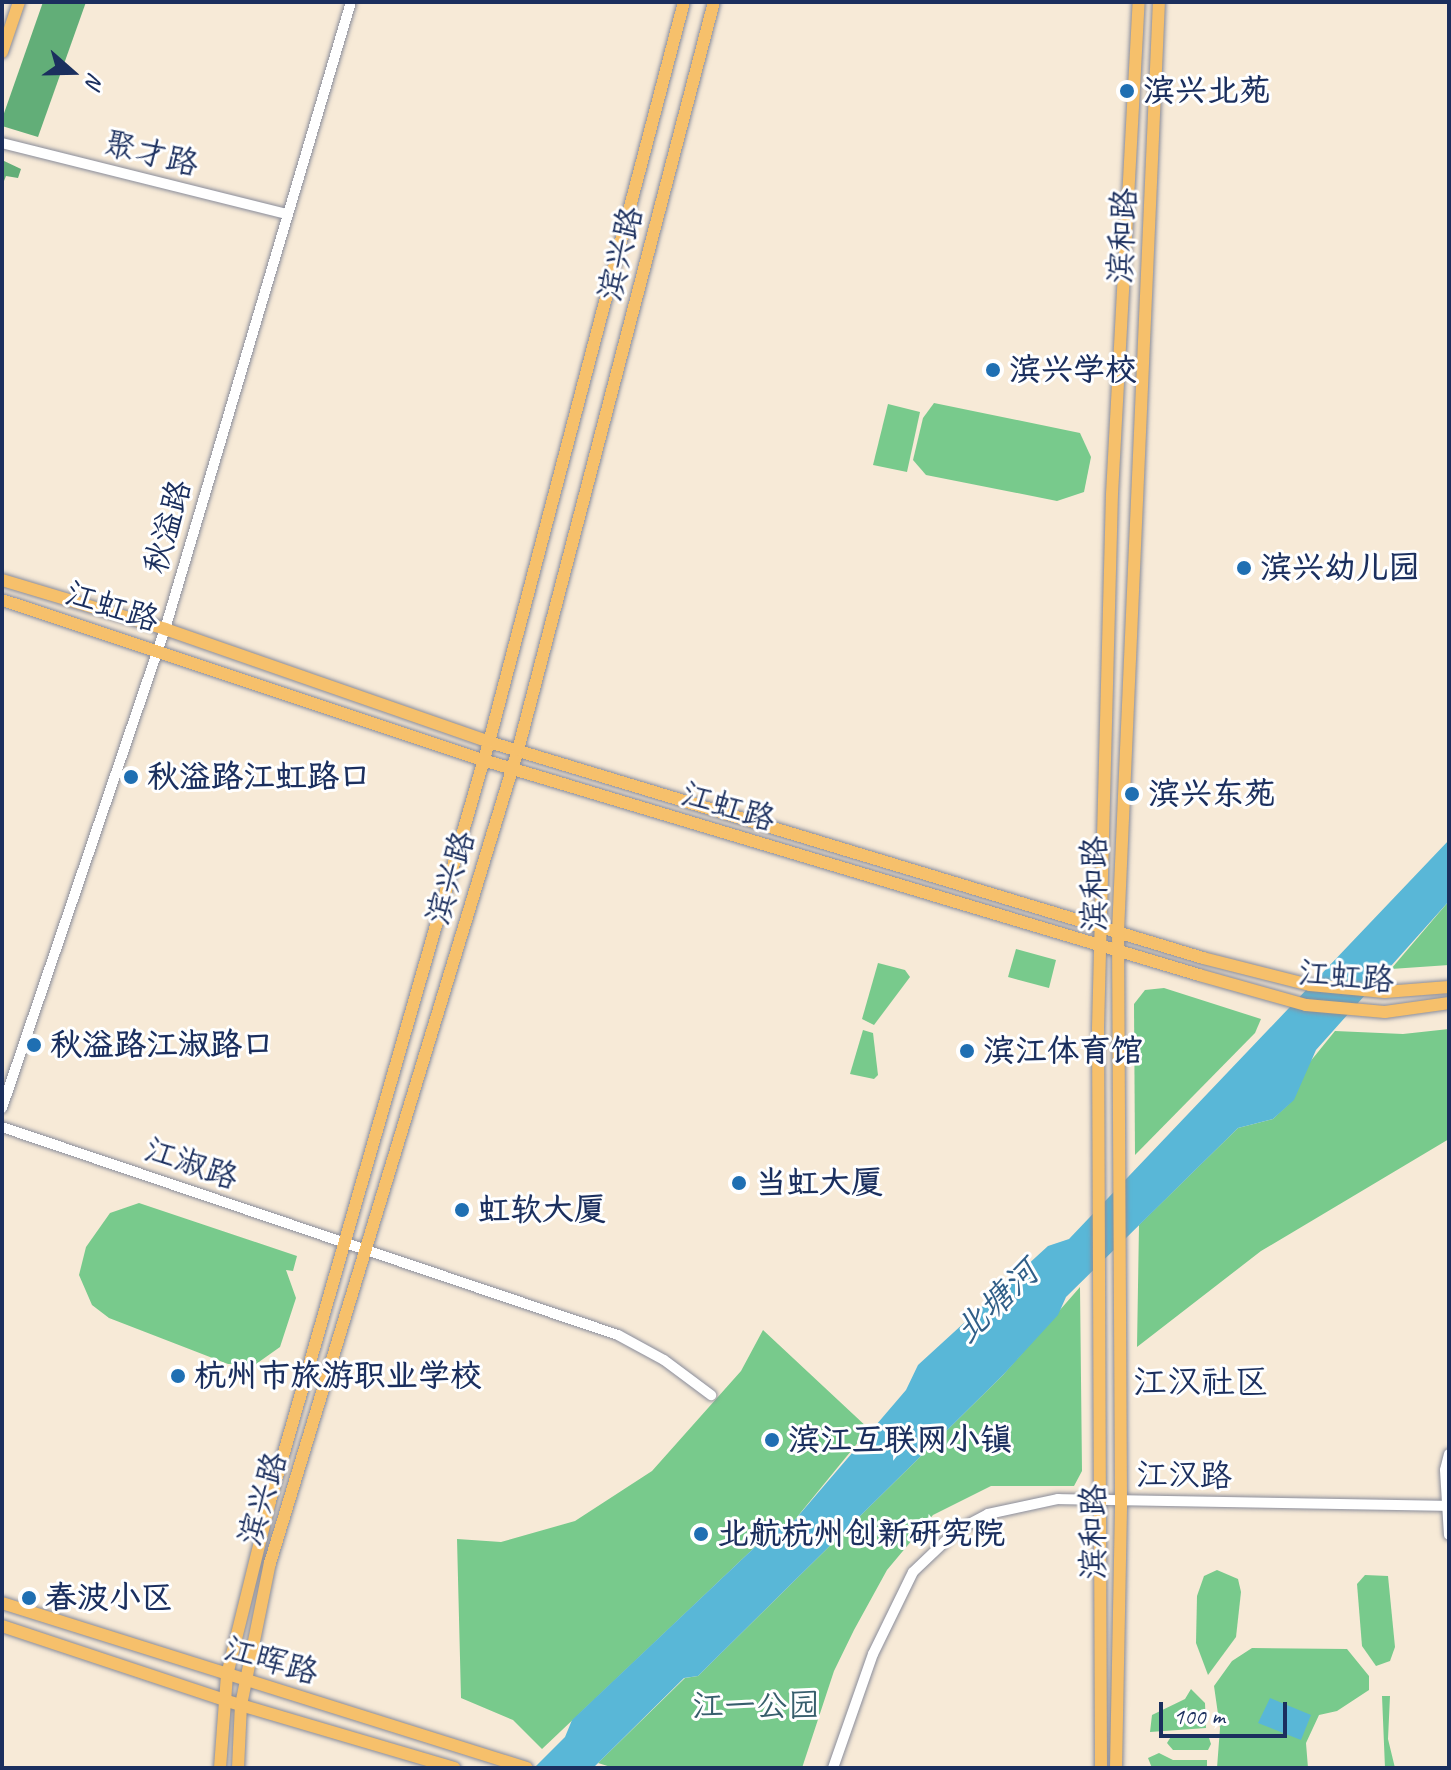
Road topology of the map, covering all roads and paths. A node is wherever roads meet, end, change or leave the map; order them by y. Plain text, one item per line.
1 (19, 2) edge
2 (351, 2) edge
3 (684, 2) edge
4 (714, 2) edge
5 (1139, 2) edge
6 (1159, 2) edge
7 (2, 52) edge
8 (2, 143) edge
9 (287, 214) junction
10 (2, 580) edge
11 (2, 600) edge
12 (165, 629) junction
13 (158, 649) junction
14 (489, 742) junction
15 (518, 750) junction
16 (483, 760) junction
17 (512, 769) junction
18 (1102, 928) junction
19 (1118, 932) junction
20 (1101, 945) junction
21 (1122, 952) junction
22 (1449, 987) edge
23 (1449, 1003) edge
24 (2, 1108) edge
25 (2, 1127) edge
26 (342, 1243) junction
27 (363, 1248) junction
28 (711, 1395) dead end
29 (1449, 1454) edge
30 (1098, 1501) junction
31 (1121, 1502) junction
32 (1447, 1506) edge
33 (1449, 1535) edge
34 (2, 1603) edge
35 (2, 1626) edge
36 (227, 1675) junction
37 (247, 1680) junction
38 (227, 1701) junction
39 (241, 1705) junction
40 (220, 1768) edge
41 (238, 1768) edge
42 (454, 1768) edge
43 (527, 1768) edge
44 (833, 1768) edge
45 (1101, 1768) edge
46 (1116, 1768) edge

1 - 7 main road
2 - 9 street, 秋溢路
3 - 14 main road, 滨兴路
4 - 15 main road, 滨兴路
5 - 18 main road, 滨和路
6 - 19 main road, 滨和路
8 - 9 street, 聚才路
9 - 12 street, 秋溢路
10 - 12 main road, 江虹路
11 - 13 main road, 江虹路
12 - 13 street, 秋溢路
12 - 14 main road, 江虹路
13 - 16 main road, 江虹路
13 - 24 street, 秋溢路
14 - 15 main road, 江虹路
14 - 16 main road, 滨兴路
15 - 17 main road, 滨兴路
15 - 18 main road, 江虹路
16 - 17 main road, 江虹路
16 - 26 main road, 滨兴路
17 - 20 main road, 江虹路
17 - 27 main road, 滨兴路
18 - 19 main road, 江虹路
18 - 20 main road, 滨和路
19 - 21 main road, 滨和路
19 - 22 main road, 江虹路
20 - 21 main road, 江虹路
20 - 30 main road, 滨和路
21 - 23 main road, 江虹路
21 - 31 main road, 滨和路
25 - 26 street, 江淑路
26 - 27 street, 江淑路
26 - 36 main road, 滨兴路
27 - 28 street, 江淑路
27 - 37 main road, 滨兴路
29 - 32 street
30 - 31 street, 江汉路
30 - 44 street, 江汉路
30 - 45 main road, 滨和路
31 - 32 street, 江汉路
31 - 46 main road, 滨和路
32 - 33 street
34 - 36 main road, 江晖路
35 - 38 main road, 江晖路
36 - 37 main road, 江晖路
36 - 38 main road, 滨兴路
37 - 39 main road, 滨兴路
37 - 43 main road, 江晖路
38 - 39 main road, 江晖路
38 - 40 main road, 滨兴路
39 - 41 main road, 滨兴路
39 - 42 main road, 江晖路

